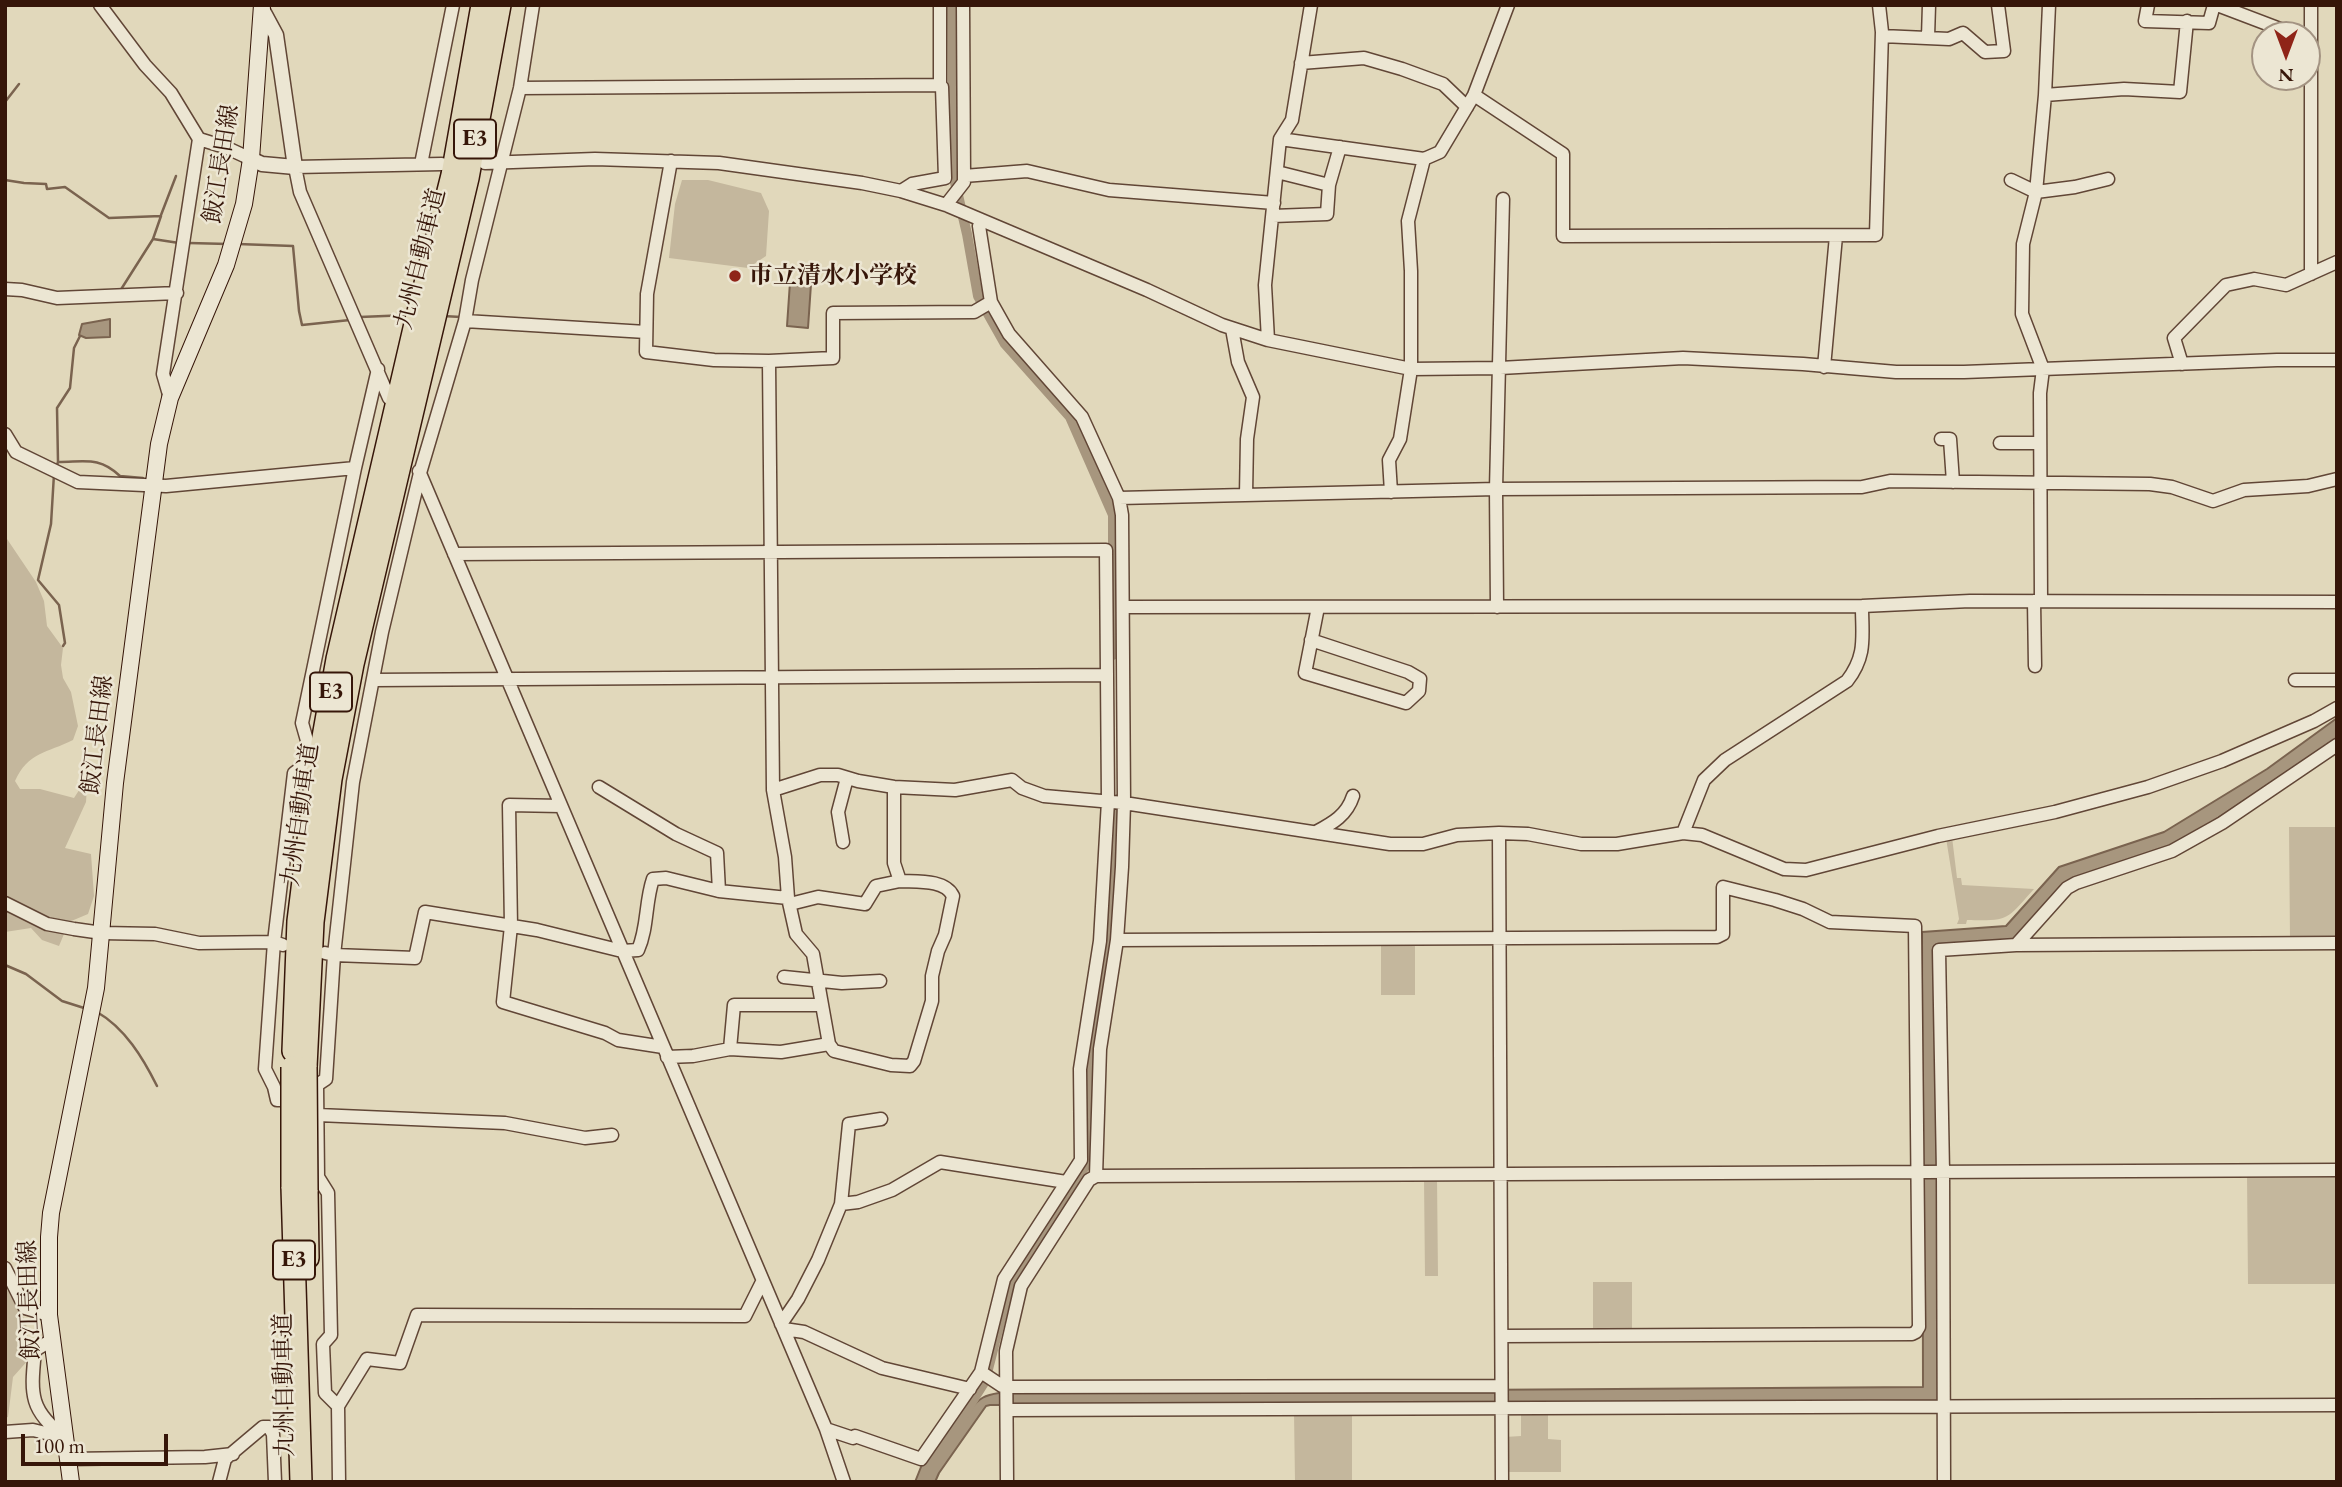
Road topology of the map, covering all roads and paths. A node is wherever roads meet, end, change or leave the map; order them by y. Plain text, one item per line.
1 (100, 5) edge
2 (453, 5) edge
3 (482, 5) edge
4 (500, 5) edge
5 (533, 5) edge
6 (940, 5) edge
7 (963, 5) edge
8 (1311, 5) edge
9 (1508, 5) edge
10 (1879, 5) edge
11 (1929, 5) edge
12 (1998, 5) edge
13 (2049, 5) edge
14 (2148, 5) edge
15 (2215, 5) edge
16 (262, 7) edge
17 (2187, 21) junction
18 (2258, 21) edge
19 (1882, 36) junction
20 (1928, 37) junction
21 (1301, 63) junction
22 (940, 85) junction
23 (520, 88) junction
24 (2309, 91) edge
25 (2045, 95) junction
26 (1471, 101) junction
27 (200, 139) junction
28 (1280, 139) junction
29 (1339, 147) junction
30 (251, 159) junction
31 (1424, 159) junction
32 (671, 161) junction
33 (485, 163) dead end
34 (501, 163) junction
35 (422, 164) junction
36 (442, 164) dead end
37 (295, 167) junction
38 (1277, 173) junction
39 (2108, 179) dead end
40 (2011, 180) dead end
41 (962, 181) junction
42 (1329, 186) junction
43 (901, 191) junction
44 (2036, 192) junction
45 (1503, 199) dead end
46 (949, 202) junction
47 (1273, 209) junction
48 (979, 226) dead end
49 (1836, 236) junction
50 (2337, 262) edge
51 (437, 270) junction
52 (2311, 274) junction
53 (5, 289) edge
54 (177, 293) junction
55 (985, 305) junction
56 (465, 321) junction
57 (1232, 329) junction
58 (646, 331) junction
59 (1268, 340) junction
60 (2337, 360) edge
61 (769, 361) junction
62 (2182, 365) junction
63 (1824, 367) junction
64 (1500, 368) junction
65 (378, 369) junction
66 (1411, 369) junction
67 (2043, 369) junction
68 (170, 398) junction
69 (389, 398) dead end
70 (5, 433) edge
71 (1941, 439) dead end
72 (2000, 443) dead end
73 (2040, 443) junction
74 (418, 467) junction
75 (355, 468) junction
76 (2337, 479) edge
77 (1953, 482) junction
78 (2040, 483) junction
79 (154, 486) junction
80 (1496, 489) junction
81 (1391, 492) junction
82 (1246, 495) junction
83 (1119, 498) junction
84 (771, 553) junction
85 (454, 554) junction
86 (2038, 601) junction
87 (2337, 602) edge
88 (1862, 606) junction
89 (1124, 607) junction
90 (1318, 607) junction
91 (1497, 607) junction
92 (320, 630) junction
93 (334, 631) dead end
94 (1311, 640) junction
95 (2035, 666) dead end
96 (1107, 675) junction
97 (771, 677) junction
98 (374, 680) junction
99 (508, 680) junction
100 (2295, 680) dead end
101 (2337, 680) edge
102 (2337, 708) edge
103 (2337, 745) edge
104 (847, 778) junction
105 (599, 787) dead end
106 (894, 787) junction
107 (773, 790) junction
108 (1353, 796) dead end
109 (1108, 802) junction
110 (1124, 803) junction
111 (561, 806) junction
112 (1316, 832) junction
113 (1499, 833) junction
114 (1683, 833) junction
115 (843, 842) dead end
116 (900, 881) junction
117 (719, 891) junction
118 (789, 901) junction
119 (5, 903) edge
120 (511, 926) junction
121 (102, 933) junction
122 (1499, 939) junction
123 (1117, 940) junction
124 (278, 943) junction
125 (2337, 943) edge
126 (2016, 945) junction
127 (622, 951) junction
128 (329, 954) junction
129 (784, 976) dead end
130 (817, 979) junction
131 (880, 981) dead end
132 (822, 1005) junction
133 (829, 1044) junction
134 (730, 1049) junction
135 (665, 1052) junction
136 (317, 1100) junction
137 (318, 1115) junction
138 (881, 1119) dead end
139 (612, 1135) dead end
140 (2337, 1170) edge
141 (1918, 1172) junction
142 (1943, 1172) junction
143 (1499, 1174) junction
144 (1096, 1175) junction
145 (1066, 1182) junction
146 (841, 1204) junction
147 (5, 1268) edge
148 (762, 1282) junction
149 (49, 1315) junction
150 (783, 1326) junction
151 (1502, 1336) junction
152 (52, 1340) junction
153 (981, 1372) junction
154 (1502, 1386) junction
155 (1007, 1387) junction
156 (970, 1390) junction
157 (304, 1403) junction
158 (2337, 1405) edge
159 (338, 1406) junction
160 (1943, 1406) junction
161 (1502, 1408) junction
162 (1007, 1410) junction
163 (826, 1429) junction
164 (5, 1432) edge
165 (66, 1438) junction
166 (233, 1454) junction
167 (69, 1459) junction
168 (71, 1482) edge
169 (219, 1482) edge
170 (275, 1482) edge
171 (301, 1482) edge
172 (313, 1482) edge
173 (339, 1482) edge
174 (844, 1482) edge
175 (1007, 1482) edge
176 (1502, 1482) edge
177 (1944, 1482) edge

1 - 27 street
2 - 35 street
3 - 51 highway, 九州自動車道 / E3
4 - 51 highway, 九州自動車道 / E3
5 - 23 street
6 - 22 street
7 - 41 street
8 - 21 street
9 - 26 street
10 - 19 street
11 - 20 street
12 - 20 street
13 - 25 street
14 - 17 street
15 - 17 street
15 - 18 street
16 - 30 main road, 飯江長田線
16 - 37 street
17 - 25 street
19 - 20 street
19 - 49 street
21 - 26 street
21 - 28 street
22 - 23 street
22 - 43 street
23 - 34 street
24 - 52 street
25 - 44 street
26 - 31 street
26 - 49 street
27 - 30 street
27 - 54 street
28 - 29 street
28 - 38 street
29 - 31 street
29 - 42 street
30 - 37 street
30 - 68 main road, 飯江長田線
31 - 66 street
32 - 34 street
32 - 43 street
32 - 58 street
33 - 34 street
34 - 56 street
35 - 36 street
35 - 37 street
37 - 65 street
38 - 42 street
38 - 47 street
39 - 44 street
40 - 44 street
41 - 46 street
41 - 47 street
42 - 47 street
43 - 46 street
44 - 67 street
45 - 64 street
46 - 57 street
47 - 59 street
48 - 55 street
49 - 63 street
50 - 52 street
51 - 157 highway, 九州自動車道 / E3, bridge
52 - 62 street
53 - 54 street
54 - 68 street
55 - 61 street
55 - 83 street
56 - 58 street
56 - 74 street
57 - 59 street
57 - 82 street
58 - 61 street
59 - 66 street
60 - 62 street
61 - 84 street
62 - 67 street
63 - 64 street
63 - 67 street
64 - 66 street
64 - 80 street
65 - 69 street
65 - 75 street
66 - 81 street
67 - 73 street
68 - 79 main road, 飯江長田線
70 - 79 street
71 - 77 street
72 - 73 street
73 - 78 street
74 - 85 street
74 - 98 street
75 - 79 street
75 - 92 street
76 - 78 street
77 - 78 street
77 - 80 street
78 - 86 street
79 - 121 main road, 飯江長田線
80 - 81 street
80 - 91 street
81 - 82 street
82 - 83 street
83 - 89 street
84 - 85 street
84 - 96 street
84 - 97 street
85 - 99 street
86 - 87 street
86 - 88 street
86 - 95 street
88 - 91 street
88 - 114 street
89 - 90 street
89 - 110 street
90 - 91 street
90 - 94 street
92 - 93 street
92 - 124 street
94 - 94 street
96 - 97 street
96 - 109 street
97 - 99 street
97 - 107 street
98 - 99 street
98 - 128 street
99 - 111 street
100 - 101 street
102 - 114 street
103 - 126 street
104 - 106 street
104 - 107 street
104 - 115 street
105 - 117 street
106 - 109 street
106 - 116 street
107 - 118 street
108 - 112 street
109 - 110 street
109 - 145 street
110 - 112 street
110 - 123 street
111 - 120 street
111 - 127 street
112 - 113 street
113 - 114 street
113 - 122 street
116 - 118 street
116 - 133 street
117 - 118 street
117 - 127 street
118 - 130 street
119 - 121 street
120 - 127 street
120 - 128 street
120 - 135 street
121 - 124 street
121 - 149 main road, 飯江長田線
122 - 123 street
122 - 141 street
122 - 143 street
123 - 144 street
124 - 136 street
125 - 126 street
126 - 142 street
127 - 135 street
128 - 136 street
129 - 130 street
130 - 131 street
130 - 132 street
132 - 133 street
132 - 134 street
133 - 134 street
134 - 135 street
135 - 148 street
136 - 137 street
137 - 139 street
137 - 159 street
138 - 146 street
140 - 142 street
141 - 142 street
141 - 143 street
141 - 151 street
142 - 160 street
143 - 144 street
143 - 151 street
144 - 155 street
145 - 146 street
145 - 153 street
146 - 150 street
147 - 149 street
148 - 150 street
148 - 159 street
149 - 152 main road, 飯江長田線
150 - 156 street
150 - 163 street
151 - 154 street
152 - 165 main road, 飯江長田線
152 - 165 street
153 - 155 street
153 - 156 street
154 - 155 street
154 - 161 street
155 - 162 street
156 - 163 street
157 - 171 highway, 九州自動車道 / E3
157 - 172 highway, 九州自動車道 / E3
158 - 160 street
159 - 173 street
160 - 161 street
160 - 177 street
161 - 162 street
161 - 176 street
162 - 175 street
163 - 174 street
164 - 165 street
165 - 167 main road, 飯江長田線
166 - 167 street
166 - 169 street
166 - 170 street
167 - 168 main road, 飯江長田線

